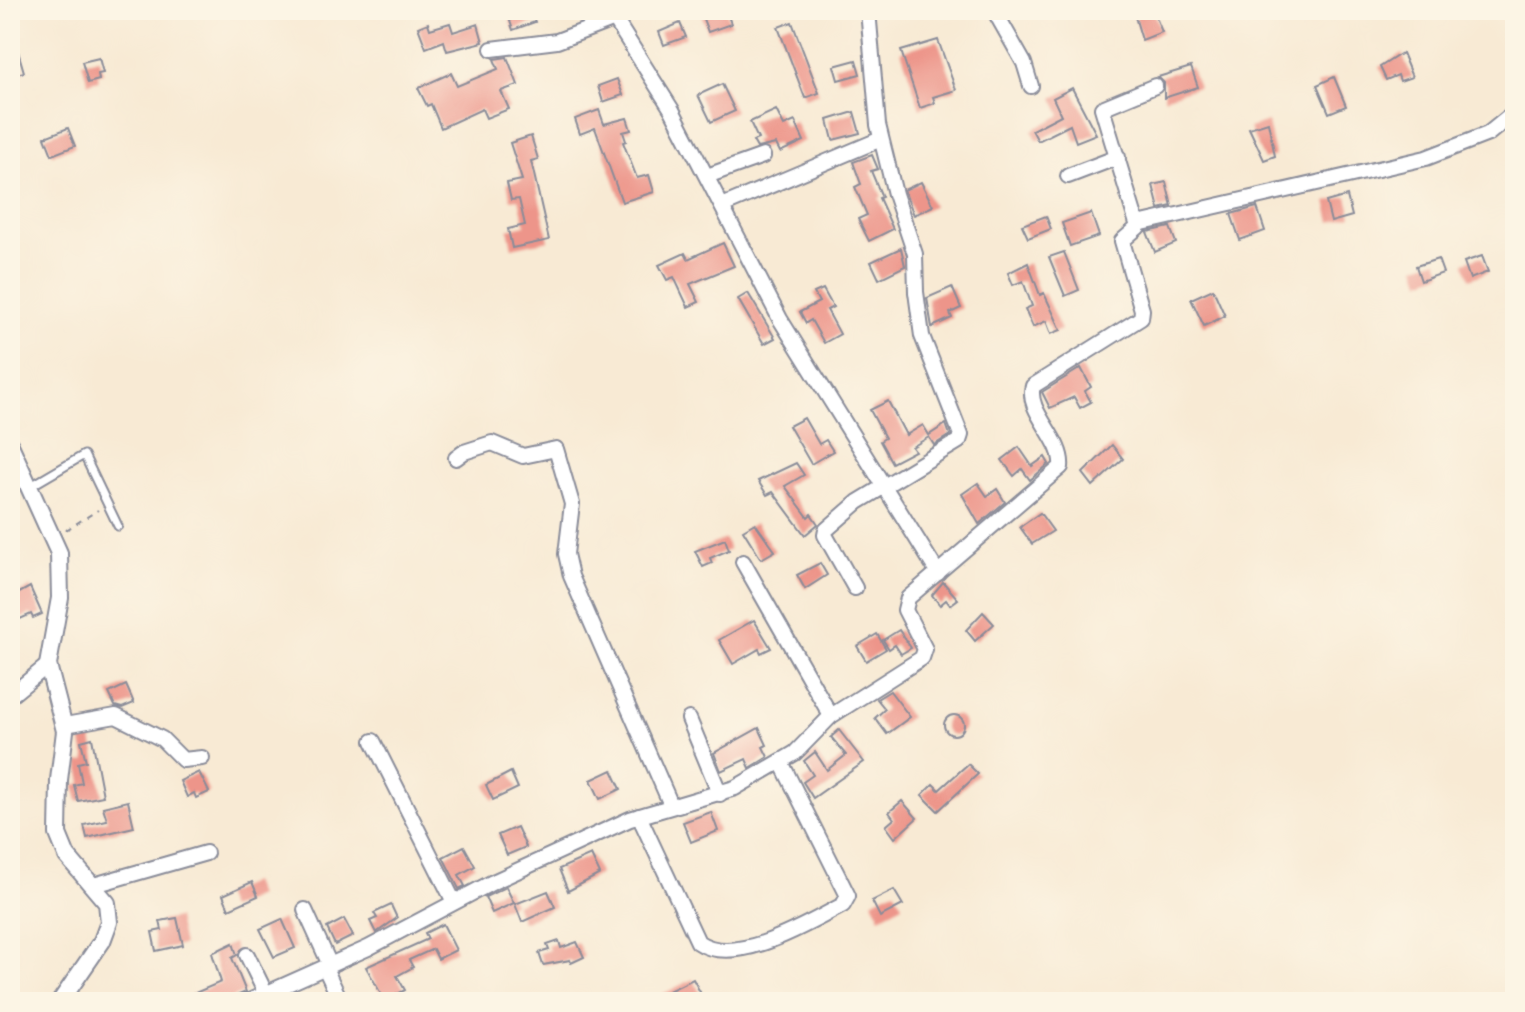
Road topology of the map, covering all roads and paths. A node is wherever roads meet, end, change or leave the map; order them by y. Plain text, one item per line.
1 (868, 10) edge
2 (994, 10) edge
3 (612, 14) edge
4 (492, 49) dead end
5 (1031, 86) dead end
6 (1155, 86) dead end
7 (1515, 112) edge
8 (881, 139) junction
9 (763, 156) dead end
10 (1118, 157) junction
11 (707, 176) junction
12 (1068, 176) dead end
13 (722, 206) junction
14 (1138, 224) junction
15 (10, 445) edge
16 (456, 458) dead end
17 (31, 486) junction
18 (884, 486) junction
19 (109, 503) junction
20 (118, 526) dead end
21 (55, 537) junction
22 (743, 562) dead end
23 (938, 573) junction
24 (855, 588) dead end
25 (48, 665) junction
26 (10, 696) edge
27 (831, 716) junction
28 (689, 719) dead end
29 (65, 725) junction
30 (373, 741) dead end
31 (202, 758) dead end
32 (781, 762) junction
33 (720, 794) junction
34 (671, 805) junction
35 (639, 816) junction
36 (206, 853) dead end
37 (94, 885) junction
38 (454, 902) junction
39 (305, 910) dead end
40 (247, 955) dead end
41 (328, 967) junction
42 (266, 994) junction
43 (60, 1002) edge
44 (247, 1002) edge
45 (341, 1002) edge

1 - 8 street
2 - 5 street
3 - 4 street
3 - 11 street
6 - 10 street
7 - 14 street
8 - 13 street
8 - 18 street
9 - 11 street
10 - 12 street
10 - 14 street
11 - 13 street
13 - 18 street
14 - 23 street
15 - 17 street
16 - 34 street
17 - 19 lane
17 - 21 street
18 - 23 street
18 - 24 street
19 - 20 lane
19 - 21 path
21 - 25 street
22 - 27 street
23 - 27 street
25 - 26 street
25 - 29 street
27 - 32 street
28 - 33 street
29 - 31 street
29 - 37 street
30 - 38 street
32 - 33 street
32 - 35 street
33 - 34 street
34 - 35 street
35 - 38 street
36 - 37 street
37 - 43 street
38 - 41 street
39 - 41 street
40 - 42 street
41 - 42 street
41 - 45 street
42 - 44 street

